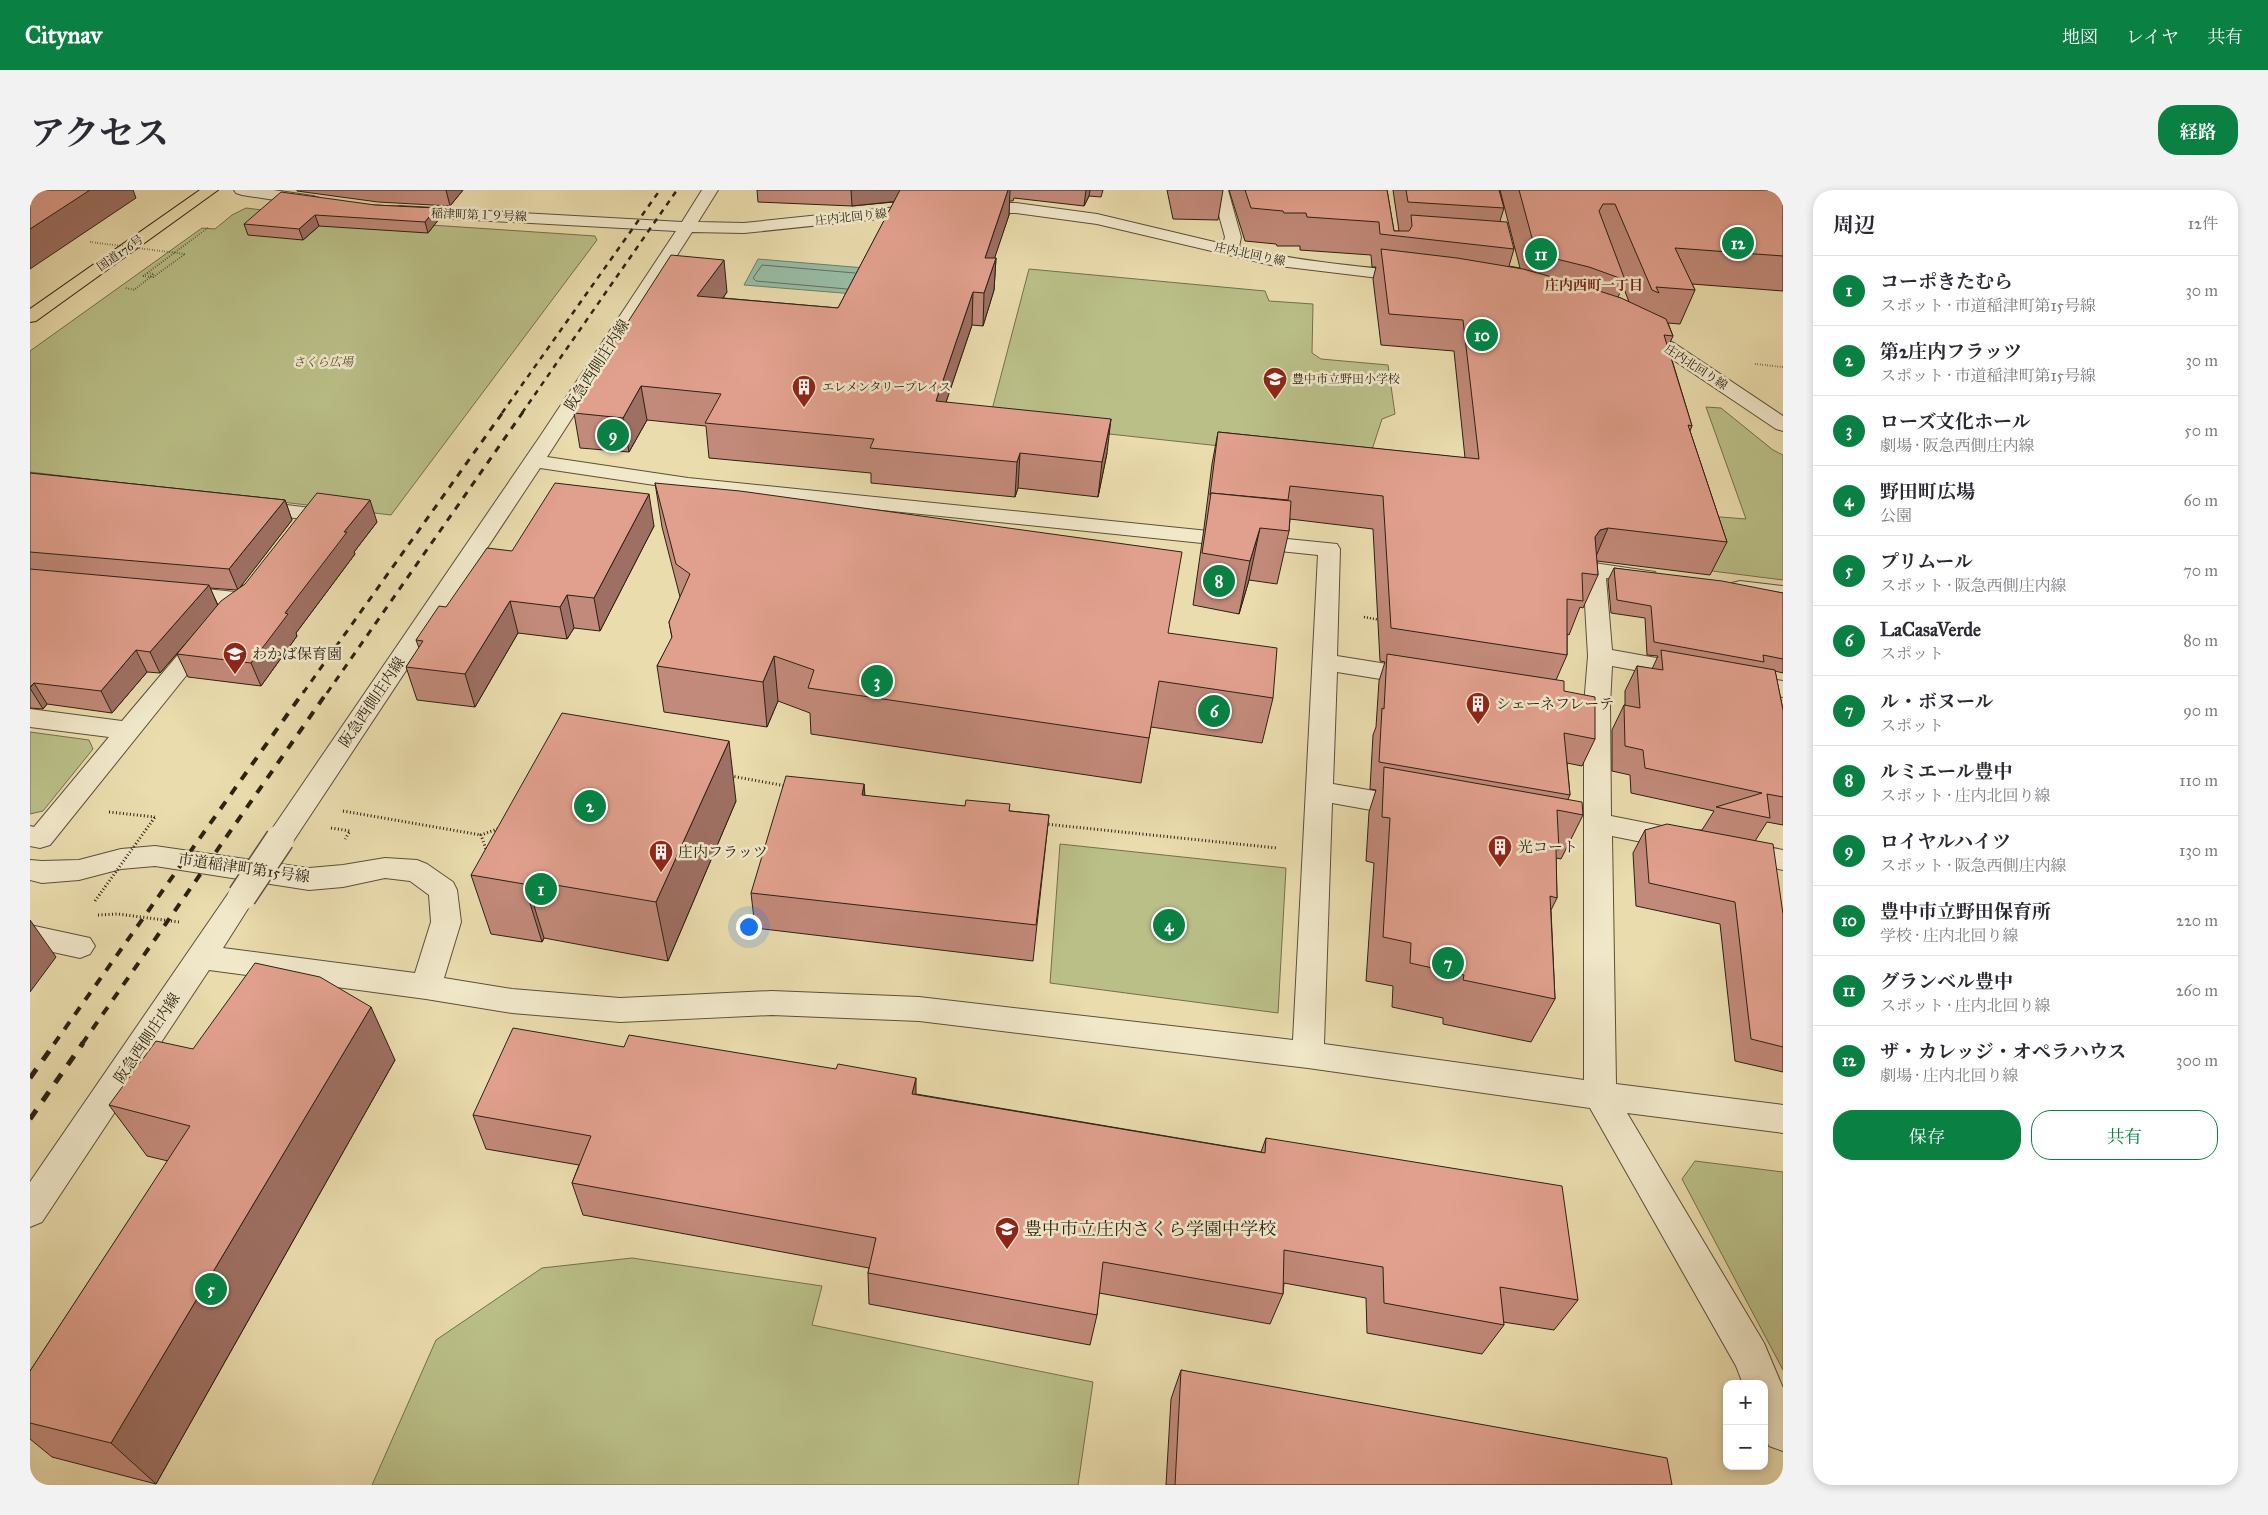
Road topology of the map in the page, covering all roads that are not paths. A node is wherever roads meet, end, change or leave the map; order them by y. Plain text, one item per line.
1 (210, 190) edge
2 (242, 190) edge
3 (710, 190) edge
4 (1023, 190) edge
5 (1220, 190) edge
6 (329, 203) edge
7 (934, 204) edge
8 (1016, 208) junction
9 (958, 209) edge
10 (388, 210) edge
11 (687, 227) junction
12 (1230, 251) junction
13 (1431, 279) edge
14 (30, 317) edge
15 (1624, 324) edge
16 (1783, 425) edge
17 (533, 461) junction
18 (233, 504) edge
19 (293, 537) edge
20 (1669, 579) edge
21 (1717, 585) edge
22 (157, 592) edge
23 (1783, 593) edge
24 (1600, 656) junction
25 (1326, 662) junction
26 (1440, 680) edge
27 (1783, 689) edge
28 (30, 718) edge
29 (128, 731) junction
30 (1320, 791) junction
31 (1435, 812) edge
32 (1598, 832) junction
33 (30, 836) edge
34 (1569, 836) edge
35 (1783, 860) edge
36 (30, 870) edge
37 (30, 936) edge
38 (80, 946) dead end
39 (202, 958) junction
40 (426, 987) junction
41 (1308, 1055) junction
42 (1600, 1096) junction
43 (1783, 1119) edge
44 (30, 1211) edge
45 (1760, 1380) edge
46 (1768, 1397) edge
47 (1783, 1432) edge

1 - 14 highway, 国道176号
2 - 6 street
3 - 11 street, 阪急西側庄内線
4 - 8 street
5 - 12 street
7 - 11 street, 庄内北回り線
8 - 9 street, 庄内北回り線
8 - 12 street, 庄内北回り線
10 - 11 street, 稲津町第１９号線
11 - 17 street, 阪急西側庄内線
12 - 13 street, 庄内北回り線
15 - 16 street, 庄内北回り線
17 - 25 street
17 - 39 street, 阪急西側庄内線, bridge
18 - 19 street
20 - 24 street
21 - 23 street
22 - 29 street
24 - 27 street
24 - 32 street
25 - 26 street
25 - 30 street
28 - 29 street
29 - 33 street
30 - 31 street
30 - 41 street
32 - 34 street
32 - 35 street
32 - 42 street
36 - 40 street, 市道稲津町第15号線
37 - 38 street
39 - 40 street
39 - 44 street, 阪急西側庄内線
40 - 41 street
41 - 42 street
42 - 43 street
42 - 45 street
46 - 47 street

